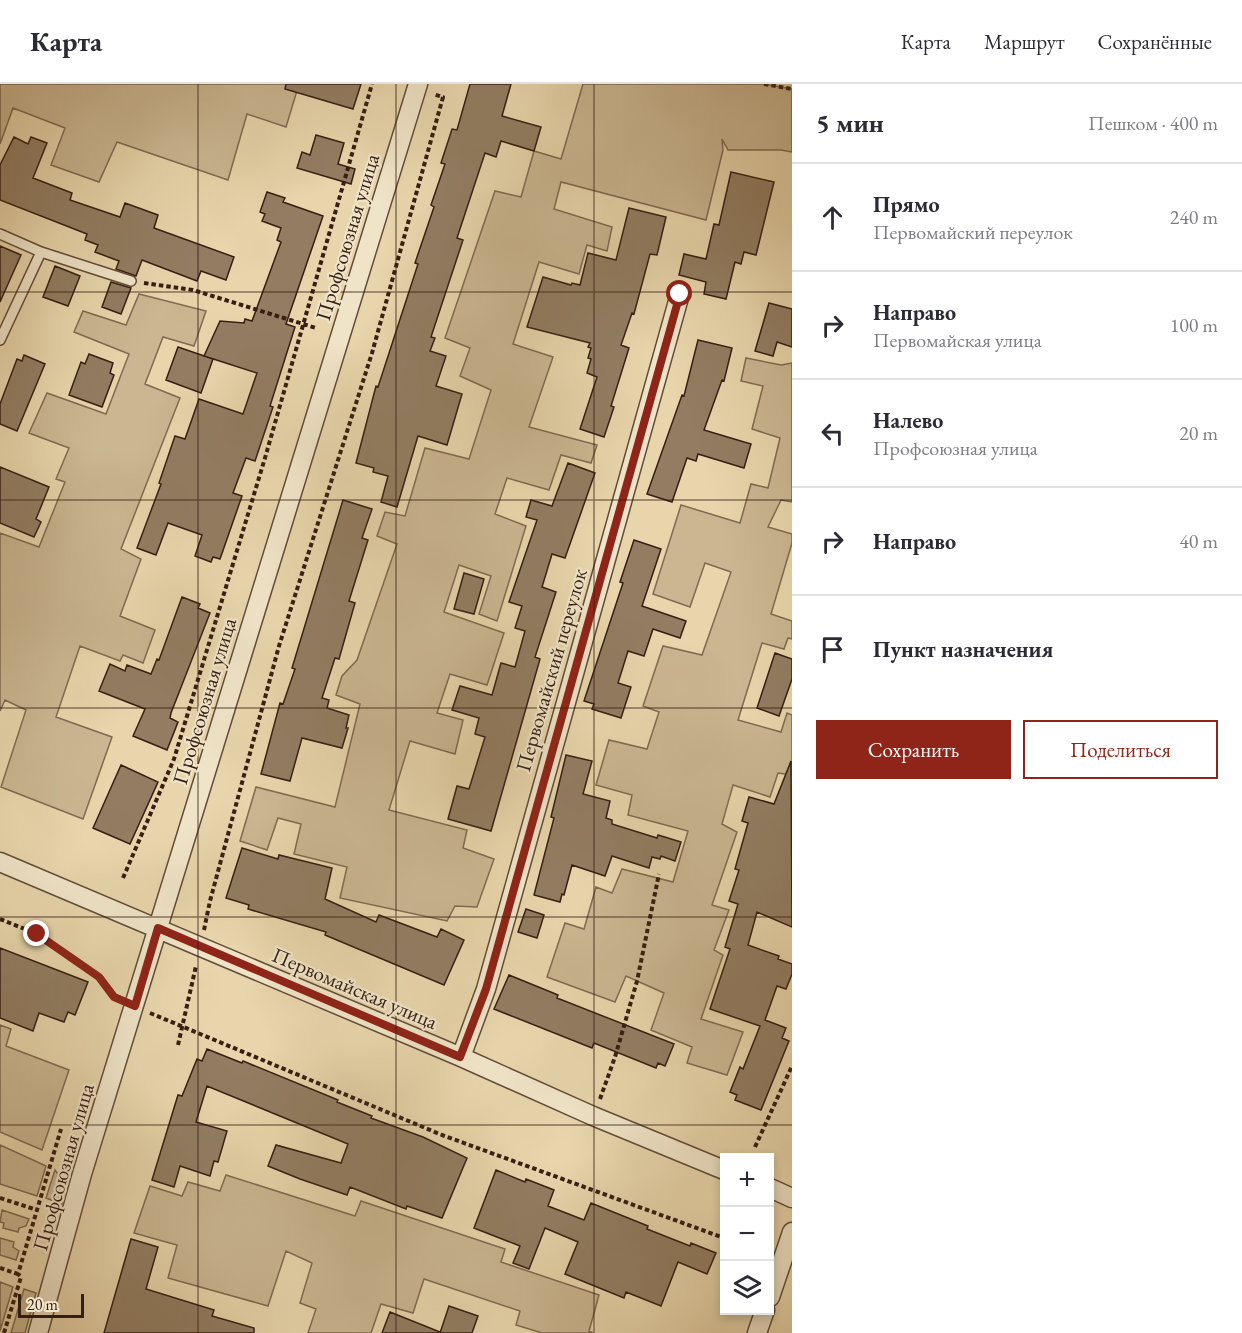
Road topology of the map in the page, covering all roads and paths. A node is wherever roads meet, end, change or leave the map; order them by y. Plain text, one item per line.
1 (372, 84) edge
2 (418, 84) edge
3 (764, 84) edge
4 (792, 89) edge
5 (439, 111) dead end
6 (0, 234) edge
7 (41, 252) junction
8 (131, 281) joint
9 (680, 294) dead end
10 (304, 325) junction
11 (316, 328) dead end
12 (0, 340) edge
13 (0, 862) edge
14 (659, 874) dead end
15 (123, 878) dead end
16 (0, 919) edge
17 (158, 928) junction
18 (201, 946) junction
19 (135, 1006) junction
20 (182, 1027) junction
21 (178, 1045) dead end
22 (460, 1057) junction
23 (792, 1066) edge
24 (593, 1116) junction
25 (61, 1129) dead end
26 (755, 1147) dead end
27 (720, 1168) edge
28 (774, 1190) edge
29 (0, 1198) edge
30 (792, 1198) edge
31 (37, 1210) junction
32 (792, 1232) edge
33 (720, 1237) edge
34 (0, 1268) edge
35 (18, 1274) junction
36 (774, 1285) edge
37 (764, 1315) edge
38 (4, 1333) edge
39 (38, 1333) edge
40 (757, 1333) edge

1 - 10 path
2 - 17 street, Профсоюзная улица
3 - 4 path
5 - 18 path
6 - 7 lane
7 - 8 lane
7 - 12 lane
8 - 10 path
9 - 22 street, Первомайский переулок
10 - 11 path
10 - 15 path
13 - 17 street, Первомайская улица
14 - 24 path
16 - 19 path
17 - 18 street, Первомайская улица
17 - 19 street, Профсоюзная улица
18 - 20 path
18 - 22 street, Первомайская улица
19 - 20 path
19 - 39 street, Профсоюзная улица
20 - 21 path
20 - 33 path
22 - 24 street, Первомайская улица
23 - 26 path
24 - 27 street, Первомайская улица
25 - 31 path
28 - 30 street
29 - 31 path
31 - 35 path
32 - 36 street
34 - 35 path
35 - 38 path
37 - 40 street

